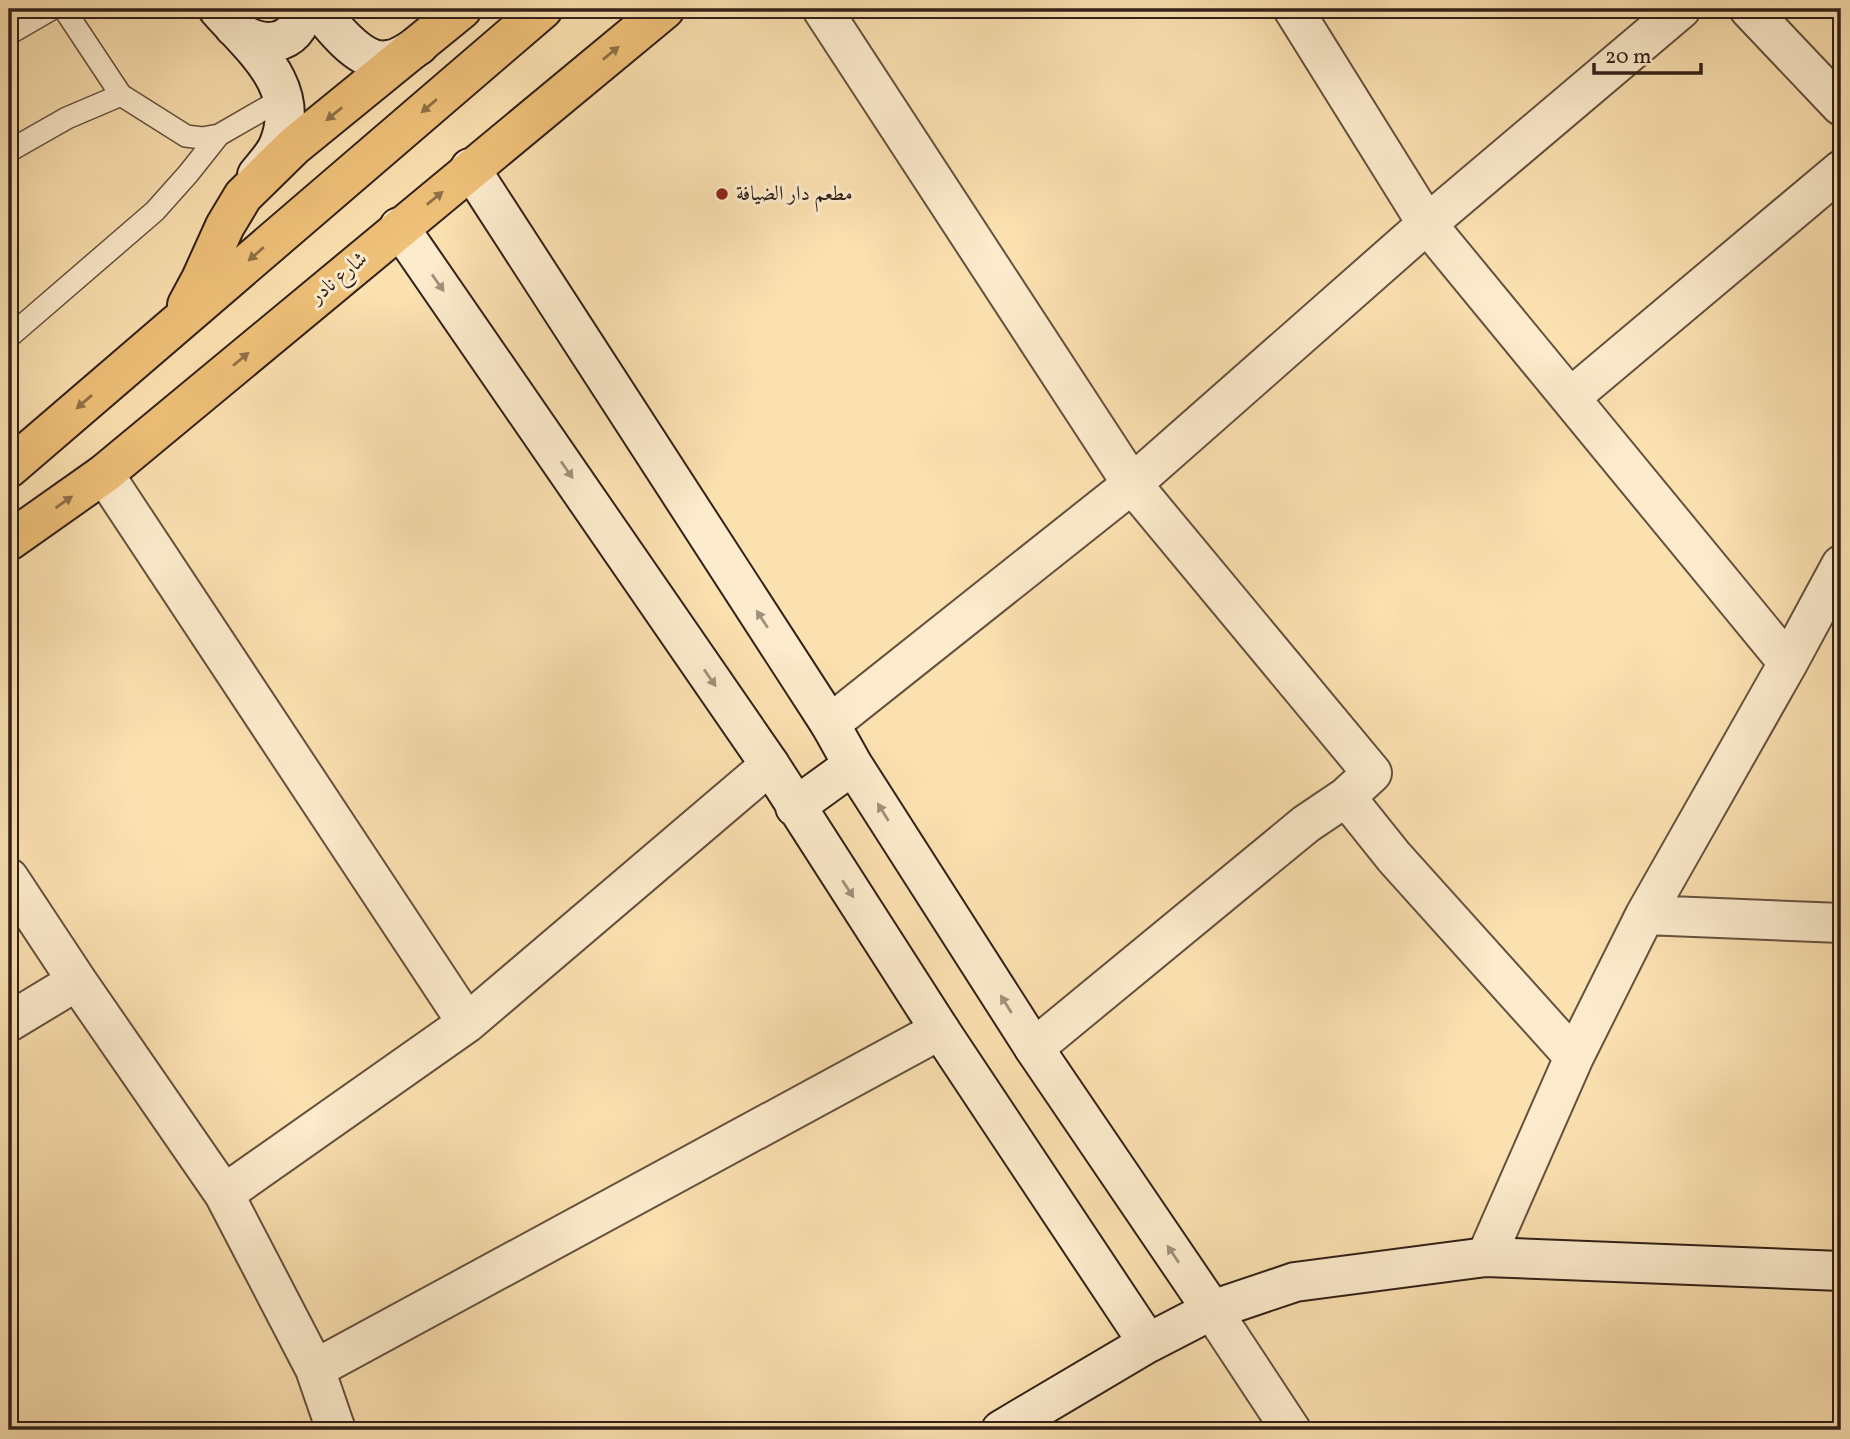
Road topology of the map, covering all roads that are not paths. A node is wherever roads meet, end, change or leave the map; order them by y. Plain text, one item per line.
1 (52, 9) edge
2 (64, 9) edge
3 (303, 9) edge
4 (318, 9) edge
5 (462, 9) edge
6 (543, 9) edge
7 (665, 9) edge
8 (822, 9) edge
9 (1293, 9) edge
10 (1681, 9) edge
11 (1749, 9) edge
12 (226, 18) edge
13 (9, 34) edge
14 (419, 46) junction
15 (121, 94) junction
16 (285, 97) junction
17 (1841, 106) edge
18 (219, 135) junction
19 (9, 151) edge
20 (470, 168) junction
21 (1841, 170) edge
22 (243, 196) junction
23 (1427, 224) junction
24 (400, 227) junction
25 (9, 337) edge
26 (151, 344) junction
27 (1571, 397) junction
28 (9, 468) edge
29 (104, 474) junction
30 (1132, 484) junction
31 (9, 541) edge
32 (1841, 565) edge
33 (1788, 663) junction
34 (830, 724) junction
35 (770, 765) junction
36 (853, 765) junction
37 (1346, 797) junction
38 (795, 807) junction
39 (9, 878) edge
40 (1645, 915) junction
41 (1841, 923) edge
42 (77, 981) junction
43 (9, 1022) edge
44 (467, 1023) junction
45 (940, 1030) junction
46 (1034, 1048) junction
47 (1574, 1057) junction
48 (224, 1195) junction
49 (1486, 1257) junction
50 (1841, 1271) edge
51 (1212, 1310) junction
52 (1148, 1343) junction
53 (315, 1369) junction
54 (333, 1429) edge
55 (1001, 1430) edge
56 (1291, 1430) edge

1 - 13 lane
2 - 15 lane
3 - 12 street
4 - 14 street
5 - 14 main road
6 -> 26 main road
20 -> 7 main road, شارع نادر
8 - 30 street
9 - 23 street
10 - 23 street
11 - 17 street
12 - 16 street
14 -> 22 main road
15 - 18 lane
15 - 19 lane
16 - 18 lane
16 - 22 street
18 - 25 lane
24 -> 20 main road, شارع نادر
34 -> 20 street
21 - 27 street
22 - 26 main road
23 - 27 street
23 - 30 street
29 -> 24 main road, شارع نادر
24 -> 35 street
26 -> 28 main road
27 - 33 street
31 -> 29 main road, شارع نادر
29 - 44 street
30 - 34 street
30 - 37 street
32 - 33 street
33 - 40 street
34 - 36 street
35 - 38 street
35 - 44 street
36 - 38 street
46 -> 36 street
37 - 46 street
37 - 47 street
38 -> 45 street
39 - 42 street
40 - 41 street
40 - 47 street
42 - 43 street
42 - 48 street
44 - 48 street
45 - 52 street
45 - 53 street
51 -> 46 street
47 - 49 street
48 - 53 street
49 - 50 street
49 - 51 street
51 - 52 street
51 - 56 street
52 - 55 street
53 - 54 street

